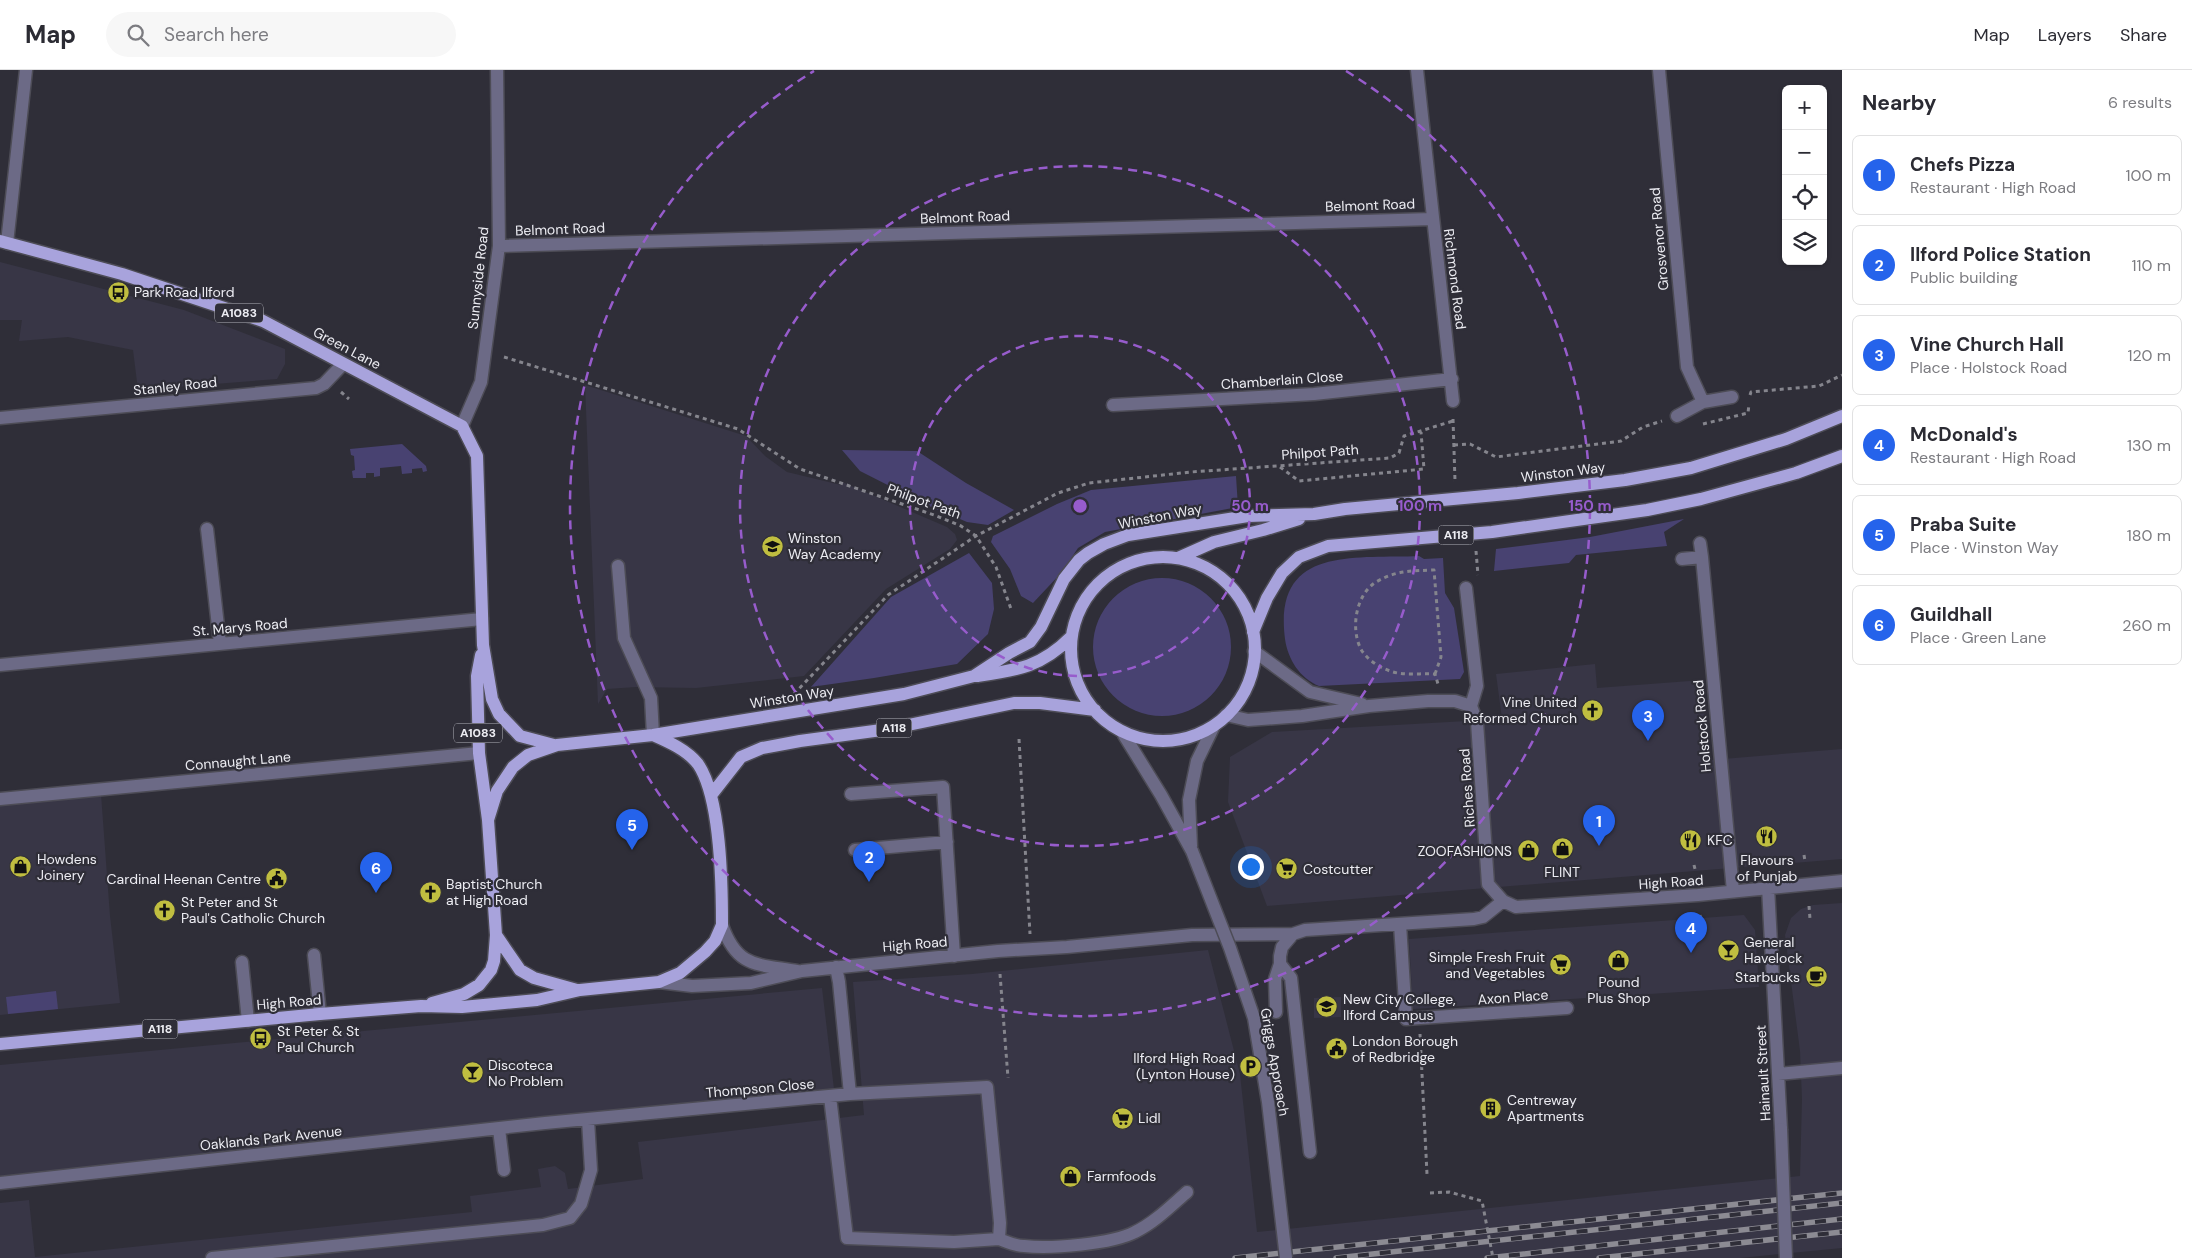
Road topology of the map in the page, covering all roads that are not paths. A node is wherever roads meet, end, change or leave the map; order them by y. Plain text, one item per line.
1 (26, 70) edge
2 (497, 70) edge
3 (1417, 70) edge
4 (1659, 70) edge
5 (1432, 219) junction
6 (3, 242) edge
7 (499, 246) junction
8 (343, 364) junction
9 (1452, 379) junction
10 (1732, 397) dead end
11 (1453, 401) dead end
12 (1703, 402) junction
13 (1113, 405) dead end
14 (1677, 416) road end
15 (1842, 416) edge
16 (0, 418) edge
17 (462, 426) junction
18 (1842, 456) edge
19 (1314, 514) junction
20 (207, 529) dead end
21 (1700, 542) dead end
22 (1702, 557) junction
23 (1178, 558) junction
24 (1682, 558) dead end
25 (618, 566) dead end
26 (1466, 588) road end
27 (482, 618) junction
28 (1253, 632) junction
29 (1071, 637) junction
30 (220, 644) junction
31 (483, 645) junction
32 (1254, 651) junction
33 (0, 665) edge
34 (974, 676) junction
35 (1369, 706) junction
36 (1471, 706) junction
37 (1094, 710) junction
38 (1226, 715) junction
39 (1213, 728) junction
40 (653, 735) junction
41 (1124, 735) junction
42 (557, 745) junction
43 (479, 753) junction
44 (712, 794) junction
45 (851, 794) dead end
46 (0, 799) edge
47 (488, 820) junction
48 (947, 842) junction
49 (854, 850) dead end
50 (1192, 851) junction
51 (1842, 880) edge
52 (1768, 888) junction
53 (1733, 891) junction
54 (1502, 901) junction
55 (1400, 924) junction
56 (722, 926) junction
57 (1293, 934) junction
58 (496, 935) junction
59 (314, 955) dead end
60 (954, 956) junction
61 (242, 962) dead end
62 (1280, 964) junction
63 (836, 967) junction
64 (802, 971) junction
65 (659, 982) junction
66 (580, 990) junction
67 (421, 1006) junction
68 (1567, 1008) dead end
69 (1276, 1012) dead end
70 (320, 1014) junction
71 (248, 1021) junction
72 (0, 1044) edge
73 (1842, 1068) edge
74 (1778, 1074) junction
75 (850, 1094) junction
76 (830, 1097) junction
77 (588, 1120) junction
78 (551, 1123) joint
79 (499, 1128) junction
80 (1310, 1152) dead end
81 (504, 1170) dead end
82 (0, 1183) edge
83 (1187, 1192) dead end
84 (999, 1238) junction
85 (212, 1258) edge
86 (1286, 1258) edge
87 (1786, 1258) edge

1 - 6 street
2 - 7 street, Sunnyside Road
3 - 5 street, Richmond Road
4 - 12 street, Grosvenor Road
5 - 7 street, Belmont Road
5 - 9 street, Richmond Road
6 - 8 main road, Green Lane / A1083
7 - 17 street, Sunnyside Road
8 - 16 street, Stanley Road
8 - 17 main road, Green Lane / A1083
9 - 11 street, Richmond Road
9 - 13 street, Chamberlain Close
10 - 12 street
12 - 14 street
15 - 19 main road, Winston Way / A118
17 - 27 main road, A1083
18 - 28 main road, A118
19 - 23 main road, A118
19 - 34 main road, Winston Way / A118
20 - 30 street
21 - 22 street, Holstock Road
22 - 24 street
22 - 53 street, Holstock Road
23 - 28 main road
23 - 29 main road
25 - 40 street
26 - 36 street, Riches Road
27 - 30 street, St. Marys Road
27 - 31 main road, A1083
28 - 32 main road
29 - 34 main road, A118
29 - 37 main road
30 - 33 street, St. Marys Road
31 - 42 main road, A1083
31 - 43 main road, A1083
32 - 35 street
32 - 38 main road
34 - 40 main road, Winston Way / A118
35 - 36 street
35 - 38 street
36 - 54 street, Riches Road
37 - 41 main road
37 - 44 main road, A118
38 - 39 main road
39 - 41 main road
39 - 50 street, Griggs Approach
40 - 42 main road, Winston Way / A118
40 - 44 main road, A118
41 - 50 street, Griggs Approach
42 - 47 main road, A118
43 - 46 street, Connaught Lane
43 - 47 main road, A1083
44 - 56 main road, A118
45 - 48 street
47 - 58 main road, A118
48 - 49 street
48 - 60 street
50 - 86 street, Griggs Approach, bridge
51 - 52 street, High Road
52 - 53 street, High Road
52 - 74 street, Hainault Street
53 - 54 street, High Road
54 - 55 street
55 - 57 street
55 - 68 street, Axon Place
56 - 64 street, High Road
56 - 65 main road, A118
57 - 60 street, High Road
57 - 62 street
58 - 66 main road, High Road / A118
58 - 67 main road, A118
59 - 70 street
60 - 63 street, High Road
61 - 71 street
62 - 69 street
62 - 80 street
63 - 64 street, High Road
63 - 75 street
64 - 65 street, High Road
65 - 66 main road, High Road / A118
66 - 67 main road, High Road / A118
67 - 70 main road, High Road / A118
70 - 71 main road, High Road / A118
71 - 72 main road, High Road / A118
73 - 74 street
74 - 87 street, Hainault Street, bridge
75 - 76 street, Thompson Close
75 - 84 street, Thompson Close
76 - 77 street, Thompson Close
76 - 84 street
77 - 78 street, Thompson Close
77 - 85 street
78 - 79 street, Oaklands Park Avenue
79 - 81 street
79 - 82 street, Oaklands Park Avenue
83 - 84 street

